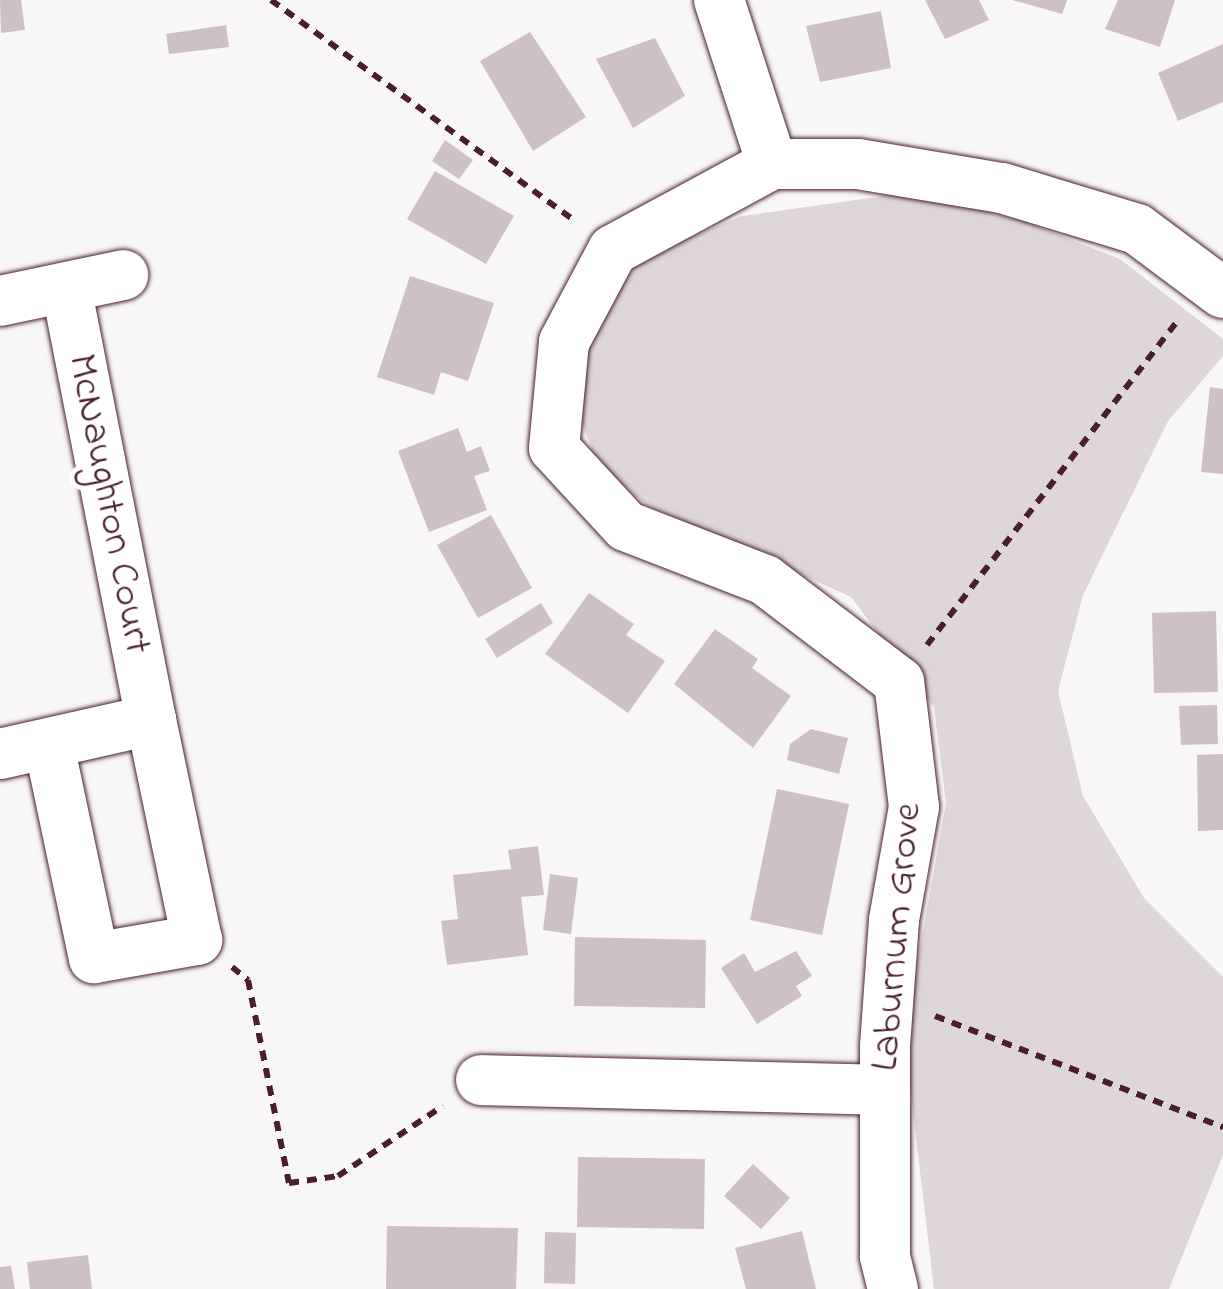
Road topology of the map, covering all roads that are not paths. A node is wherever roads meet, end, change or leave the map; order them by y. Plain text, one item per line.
1 (719, 0) edge
2 (772, 164) junction
3 (122, 274) dead end
4 (66, 287) junction
5 (1215, 288) edge
6 (0, 301) edge
7 (150, 720) junction
8 (49, 745) junction
9 (0, 754) edge
10 (481, 1080) road end
11 (885, 1090) junction
12 (893, 1289) edge

1 - 2 street
2 - 5 street
2 - 11 street, Laburnum Grove
3 - 4 street
4 - 6 street
4 - 7 street, McNaughton Court
7 - 8 street
7 - 8 street, McNaughton Court
8 - 9 street
10 - 11 street
11 - 12 street, Laburnum Grove

